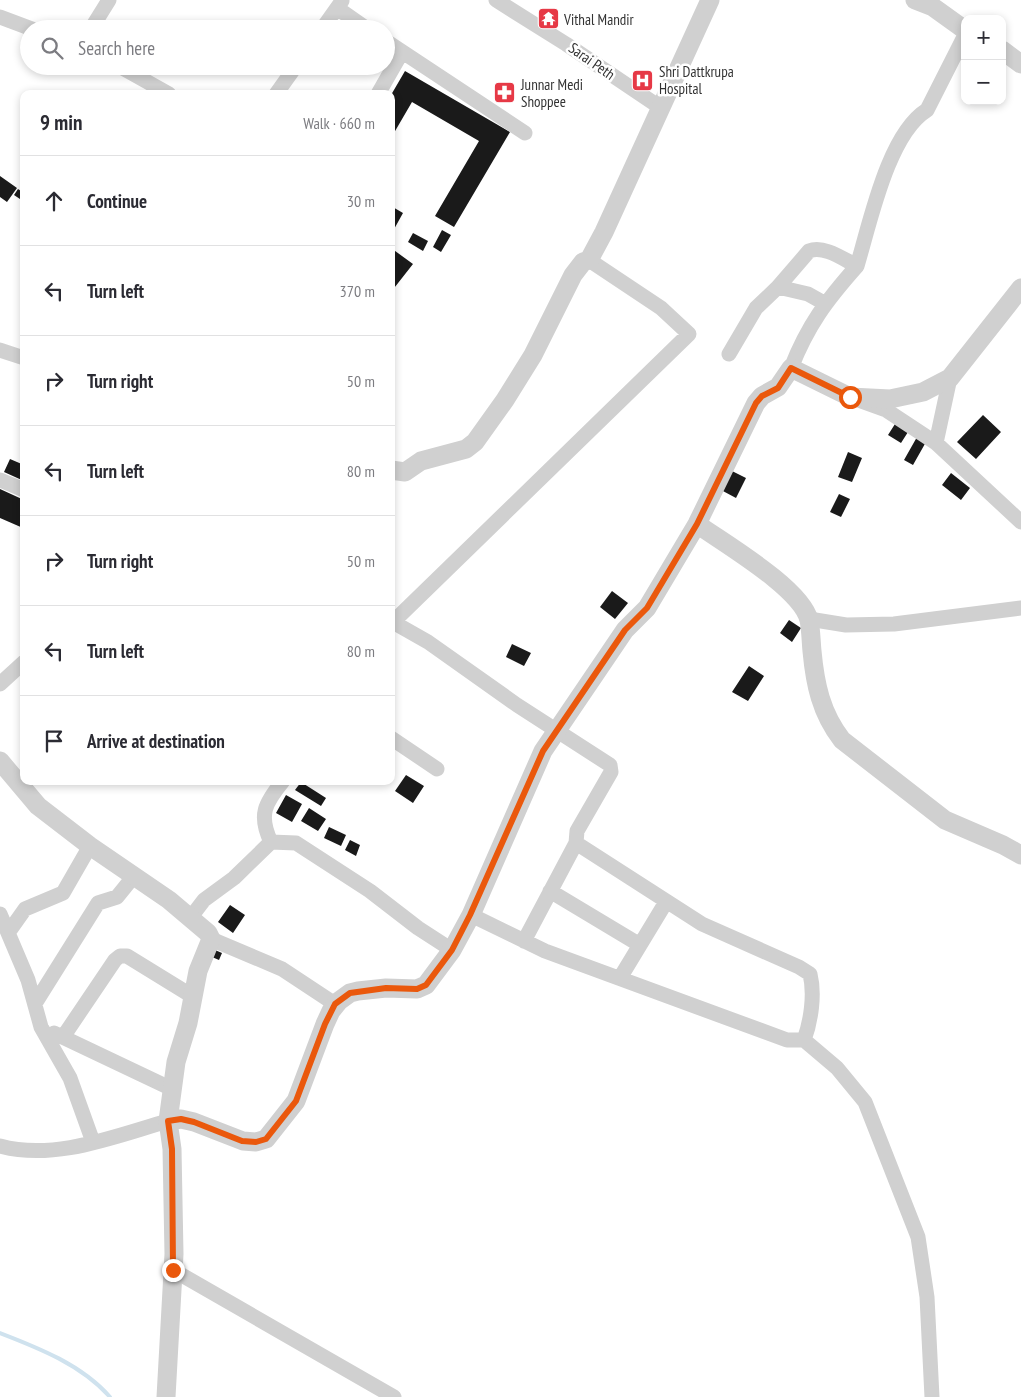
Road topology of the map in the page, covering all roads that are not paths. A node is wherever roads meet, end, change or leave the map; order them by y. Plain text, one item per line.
1 (109, 0) edge
2 (496, 0) edge
3 (710, 0) edge
4 (915, 0) edge
5 (340, 4) edge
6 (0, 17) edge
7 (97, 20) edge
8 (328, 20) edge
9 (357, 20) edge
10 (20, 24) edge
11 (961, 27) edge
12 (961, 43) edge
13 (395, 47) edge
14 (402, 52) junction
15 (1006, 53) edge
16 (395, 64) edge
17 (1021, 64) edge
18 (135, 75) edge
19 (290, 75) edge
20 (389, 75) edge
21 (162, 90) edge
22 (279, 90) edge
23 (380, 90) edge
24 (661, 108) junction
25 (525, 133) dead end
26 (589, 260) junction
27 (857, 266) junction
28 (778, 287) junction
29 (1021, 288) edge
30 (824, 303) junction
31 (0, 350) edge
32 (729, 354) dead end
33 (20, 357) edge
34 (791, 368) junction
35 (950, 378) junction
36 (850, 397) junction
37 (936, 443) junction
38 (395, 471) edge
39 (0, 480) edge
40 (20, 488) edge
41 (1021, 522) edge
42 (697, 524) junction
43 (1021, 608) edge
44 (395, 619) edge
45 (809, 619) junction
46 (395, 624) edge
47 (20, 666) edge
48 (0, 684) edge
49 (557, 730) junction
50 (395, 741) edge
51 (0, 762) edge
52 (437, 769) dead end
53 (20, 777) edge
54 (30, 785) edge
55 (281, 785) edge
56 (271, 842) junction
57 (576, 842) junction
58 (90, 846) junction
59 (1021, 855) edge
60 (134, 876) junction
61 (550, 891) junction
62 (666, 902) junction
63 (0, 914) edge
64 (470, 915) junction
65 (191, 917) junction
66 (8, 934) junction
67 (210, 939) junction
68 (524, 941) junction
69 (640, 945) junction
70 (452, 950) junction
71 (620, 978) junction
72 (192, 996) junction
73 (36, 1002) junction
74 (335, 1004) junction
75 (41, 1027) junction
76 (63, 1037) junction
77 (804, 1040) junction
78 (172, 1089) junction
79 (168, 1121) junction
80 (93, 1142) junction
81 (0, 1146) edge
82 (173, 1270) junction
83 (166, 1397) edge
84 (394, 1397) edge
85 (932, 1397) edge

1 - 7 street
2 - 24 street, Sarai Peth
3 - 24 street
4 - 11 street
5 - 8 street
5 - 9 street
6 - 10 street
12 - 27 street
13 - 14 street
14 - 16 street
14 - 25 street
15 - 17 street
18 - 21 street
19 - 22 street
20 - 23 street
24 - 26 street
26 - 38 street
26 - 44 street
27 - 28 street
27 - 30 street
28 - 30 street
28 - 32 street
29 - 35 street
30 - 34 street
31 - 33 street
34 - 36 street
34 - 42 street
35 - 36 street
35 - 37 street
36 - 37 street
37 - 41 street
39 - 40 street
42 - 45 street
42 - 49 street
43 - 45 street
45 - 59 street
46 - 49 street
47 - 48 street
49 - 57 street
49 - 64 street
50 - 52 street
51 - 53 street
54 - 58 street
55 - 56 street
56 - 65 street
56 - 70 street
57 - 61 street
57 - 62 street
58 - 60 street
58 - 66 street
60 - 65 street
60 - 73 street
61 - 68 street
61 - 69 street
62 - 69 street
62 - 77 street
63 - 66 street
64 - 68 street
64 - 70 street
65 - 67 street
66 - 73 street
67 - 72 street
67 - 74 street
68 - 71 street
69 - 71 street
70 - 74 street
71 - 77 street
72 - 76 street
72 - 78 street
73 - 75 street
74 - 79 street
75 - 76 street
75 - 80 street
76 - 78 street
77 - 85 street
78 - 79 street
79 - 80 street
79 - 82 street
80 - 81 street
82 - 83 street
82 - 84 street

